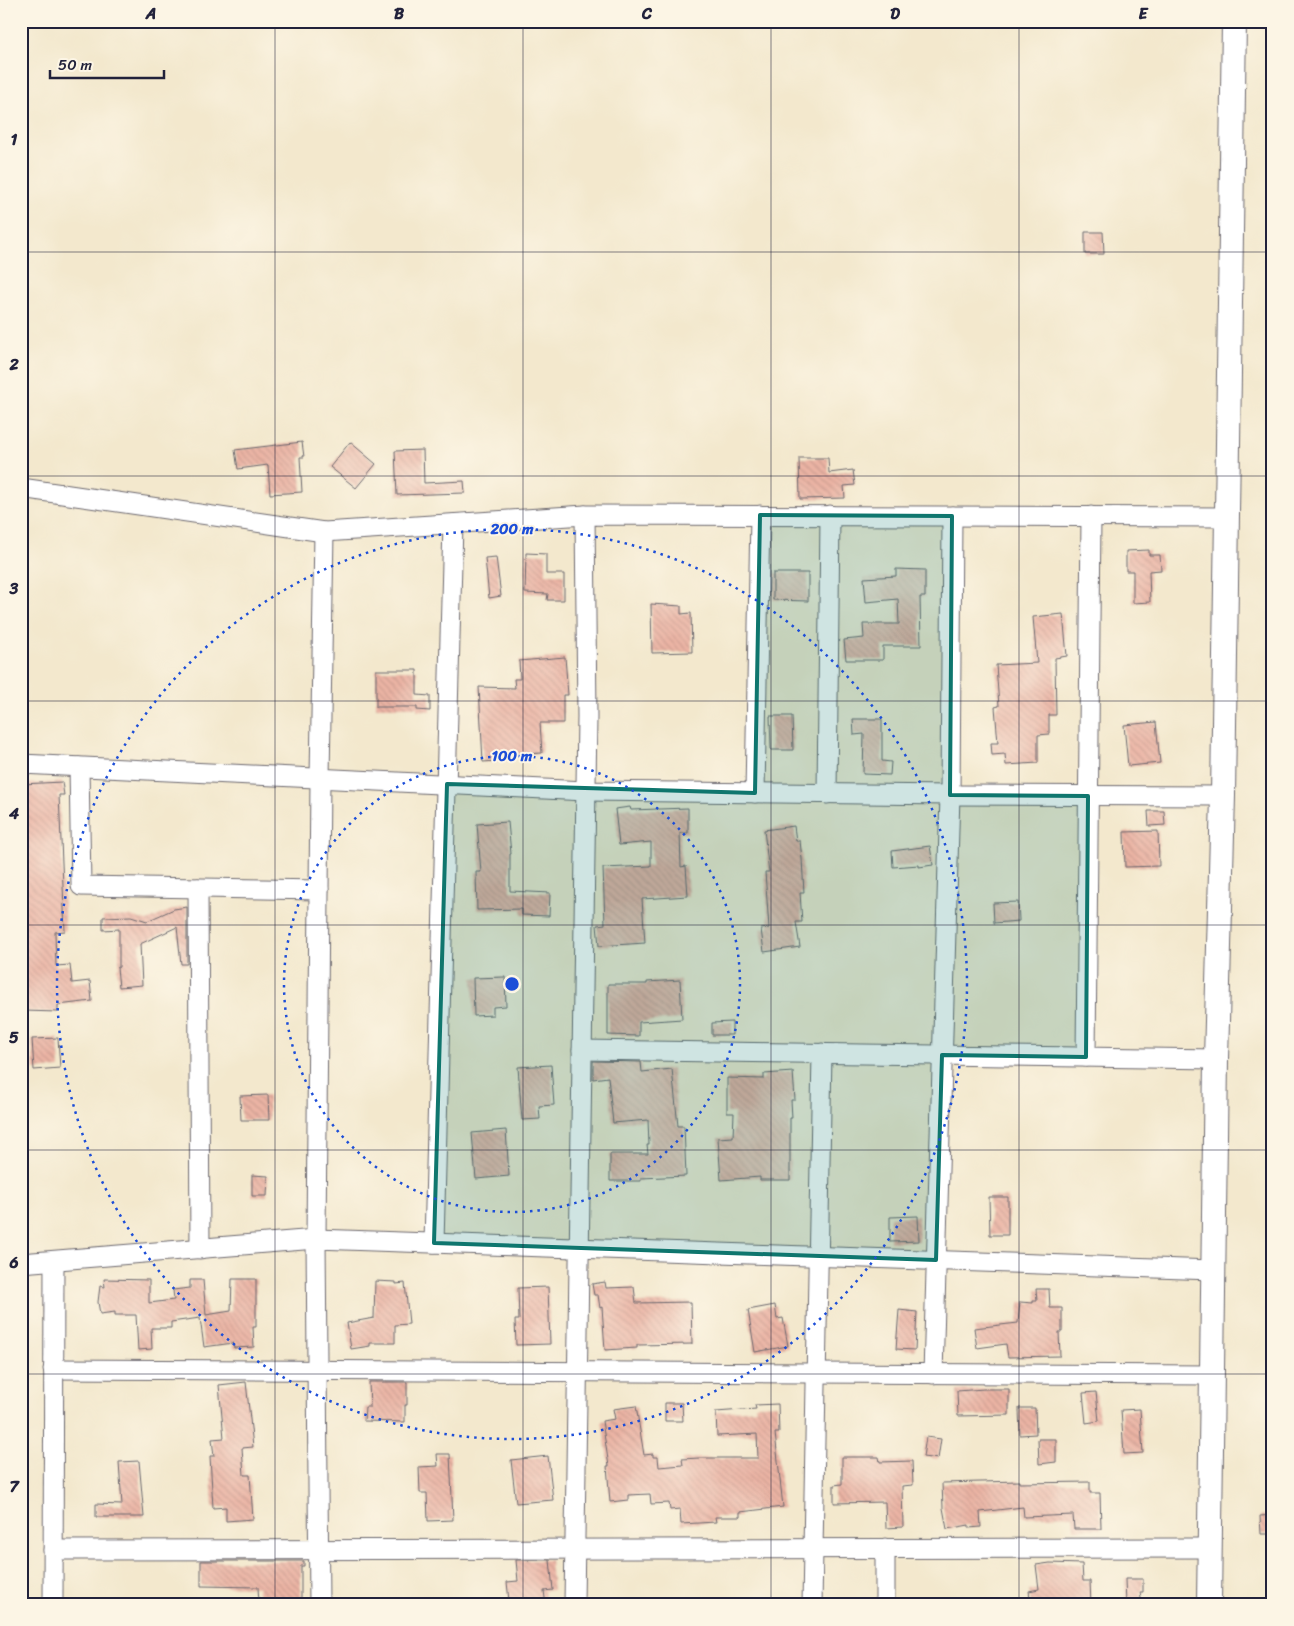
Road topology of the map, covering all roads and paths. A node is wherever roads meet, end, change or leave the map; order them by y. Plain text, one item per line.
1 (1234, 21) edge
2 (21, 488) edge
3 (585, 515) junction
4 (760, 515) junction
5 (830, 515) junction
6 (952, 516) junction
7 (1091, 516) junction
8 (1227, 517) junction
9 (454, 524) junction
10 (324, 532) junction
11 (21, 764) edge
12 (78, 767) junction
13 (320, 778) junction
14 (446, 784) junction
15 (586, 791) junction
16 (755, 793) junction
17 (827, 794) junction
18 (950, 795) junction
19 (1088, 796) junction
20 (1223, 796) junction
21 (198, 888) junction
22 (319, 890) junction
23 (582, 1050) junction
24 (822, 1053) junction
25 (942, 1055) junction
26 (1086, 1057) junction
27 (1216, 1058) junction
28 (316, 1239) junction
29 (434, 1243) junction
30 (580, 1248) junction
31 (200, 1249) junction
32 (818, 1256) junction
33 (936, 1260) junction
34 (54, 1261) junction
35 (21, 1263) edge
36 (1214, 1270) junction
37 (53, 1369) junction
38 (317, 1370) junction
39 (578, 1372) junction
40 (816, 1373) junction
41 (933, 1374) junction
42 (1212, 1375) junction
43 (575, 1548) junction
44 (813, 1548) junction
45 (885, 1548) junction
46 (1210, 1548) junction
47 (318, 1549) junction
48 (53, 1550) junction
49 (53, 1605) edge
50 (319, 1605) edge
51 (574, 1605) edge
52 (812, 1605) edge
53 (885, 1605) edge
54 (1209, 1605) edge

1 - 8 main road
2 - 10 street
3 - 4 street
3 - 9 street
3 - 15 street
4 - 5 street
4 - 16 street
5 - 6 street
5 - 17 street
6 - 7 street
6 - 18 street
7 - 8 street
7 - 19 street
8 - 20 main road
9 - 10 street
9 - 14 street
10 - 13 street
11 - 12 street
12 - 13 street
12 - 21 street
13 - 14 street
13 - 22 street
14 - 15 street
14 - 29 street
15 - 16 street
15 - 23 street
16 - 17 street
17 - 18 street
18 - 19 street
18 - 25 street
19 - 20 street
19 - 26 street
20 - 27 main road
21 - 22 street
21 - 31 street
22 - 28 street
23 - 24 street
23 - 30 street
24 - 25 street
24 - 32 street
25 - 26 street
25 - 33 street
26 - 27 street
27 - 36 main road
28 - 29 street
28 - 31 street
28 - 38 street
29 - 30 street
30 - 32 street
30 - 39 street
31 - 34 street
32 - 33 street
32 - 40 street
33 - 36 street
33 - 41 street
34 - 35 street
34 - 37 street
36 - 42 main road
37 - 38 street
37 - 48 street
38 - 39 street
38 - 47 street
39 - 40 street
39 - 43 street
40 - 41 street
40 - 44 street
41 - 42 street
42 - 46 main road
43 - 44 street
43 - 47 street
43 - 51 street
44 - 45 street
44 - 52 street
45 - 46 street
45 - 53 street
46 - 54 main road
47 - 48 street
47 - 50 street
48 - 49 street

